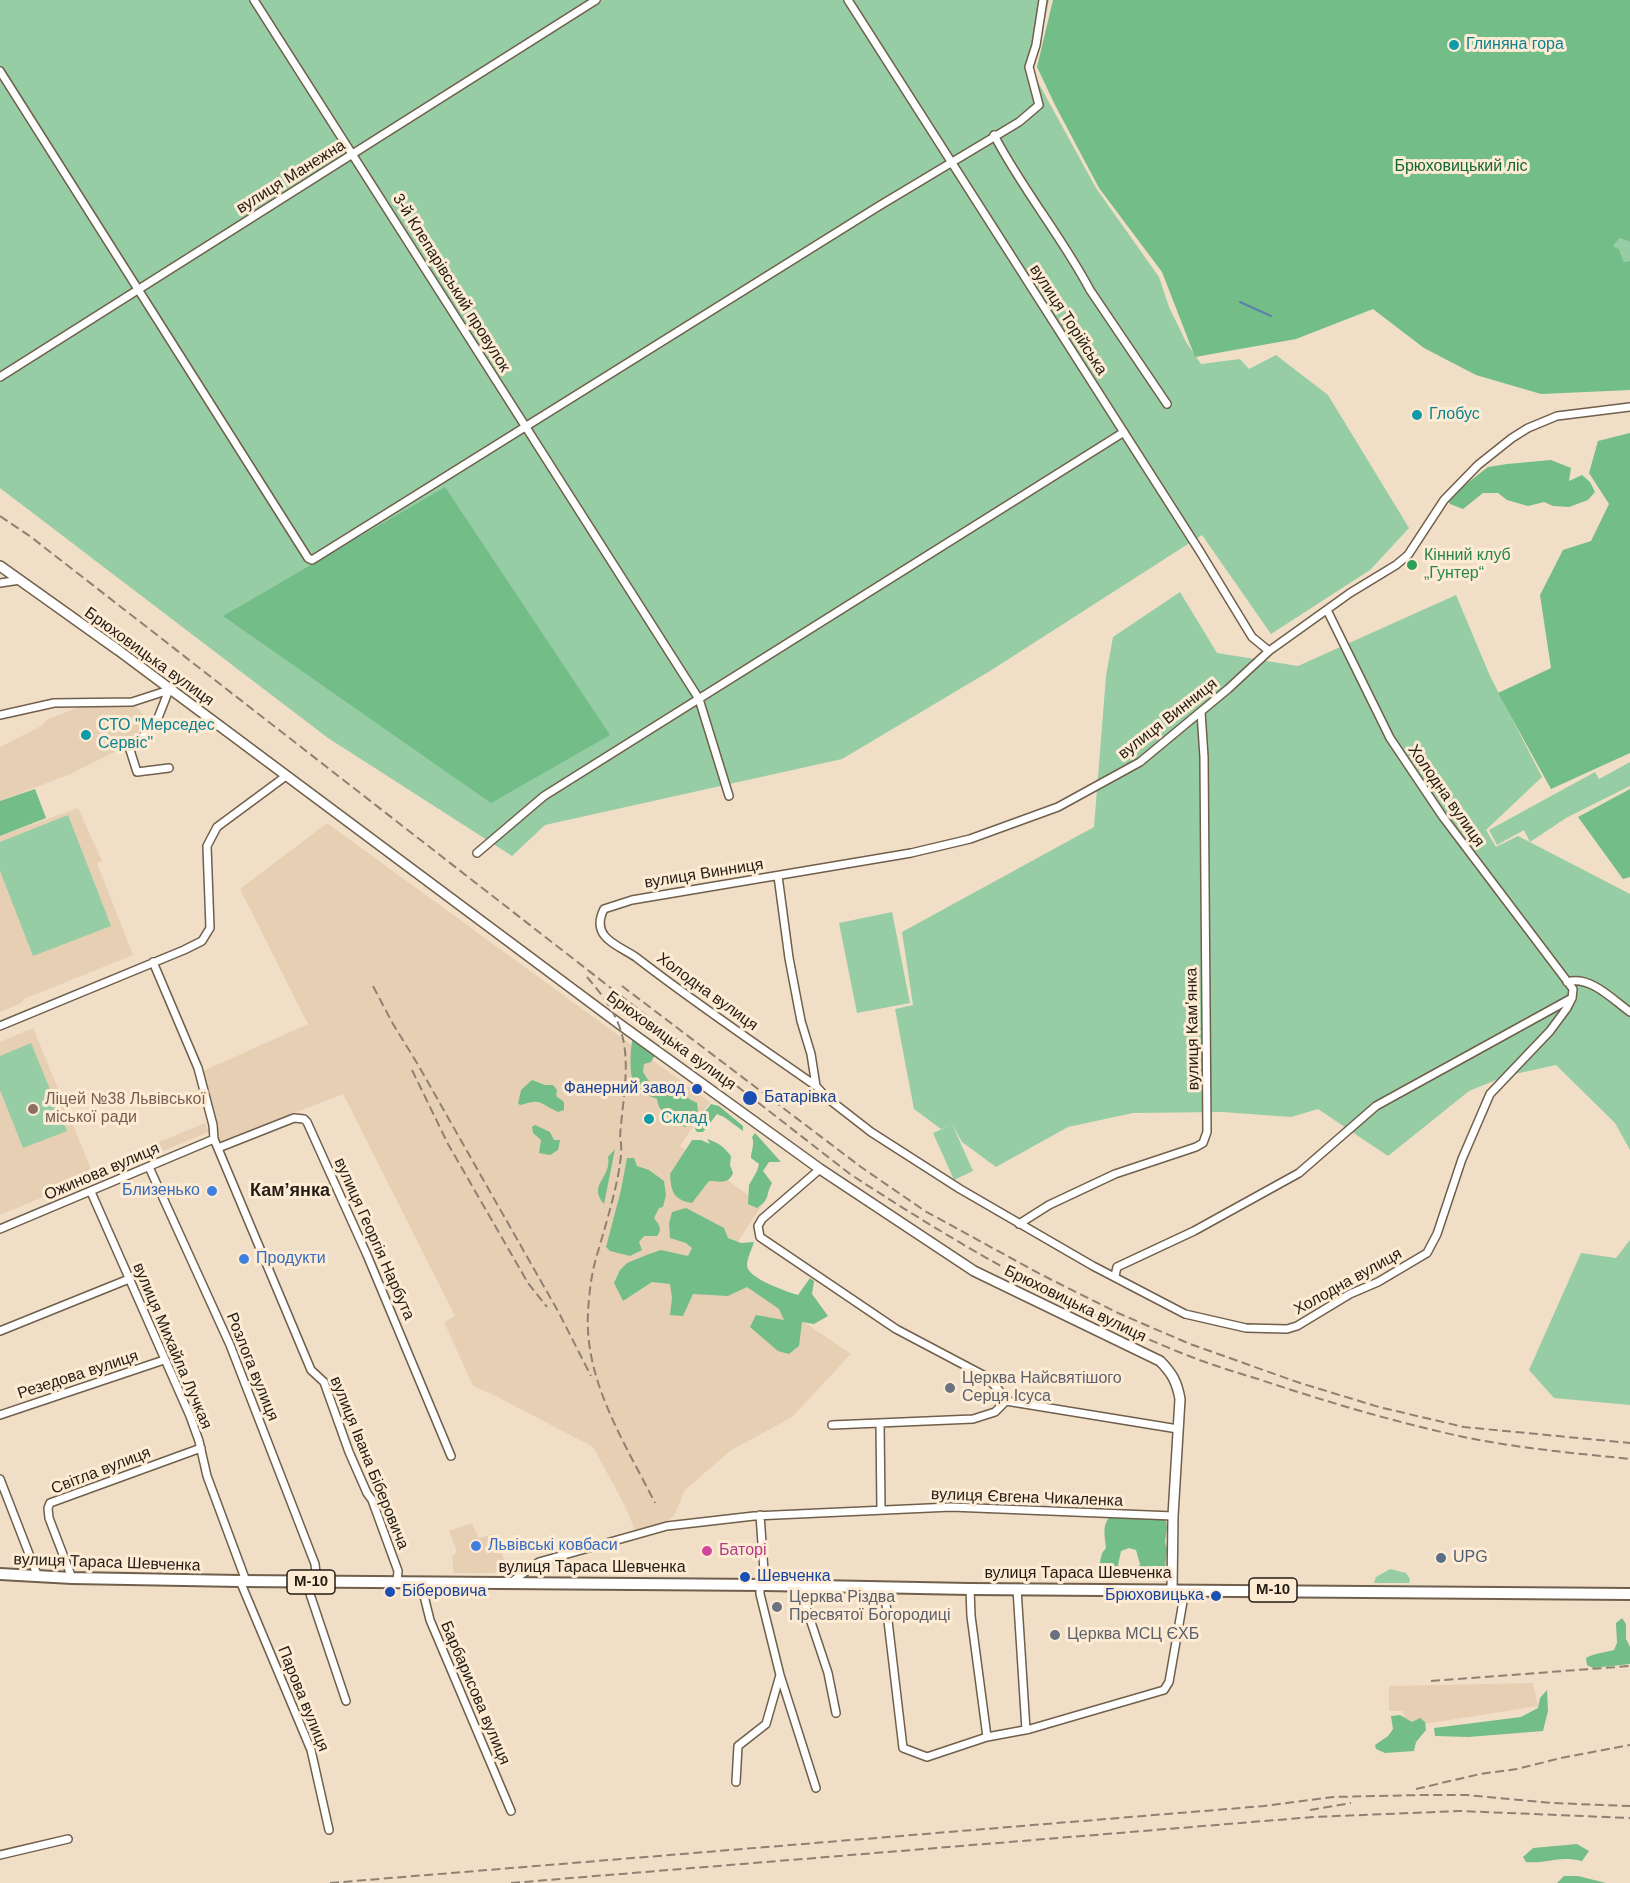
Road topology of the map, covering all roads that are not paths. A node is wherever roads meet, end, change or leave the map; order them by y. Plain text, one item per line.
1 (254, 0) edge
2 (596, 0) edge
3 (848, 0) edge
4 (1043, 0) edge
5 (0, 71) edge
6 (994, 135) junction
7 (353, 154) junction
8 (951, 162) junction
9 (138, 290) junction
10 (0, 377) edge
11 (1167, 404) dead end
12 (1630, 407) edge
13 (526, 426) junction
14 (1124, 432) junction
15 (0, 566) edge
16 (20, 580) junction
17 (0, 583) edge
18 (1327, 610) junction
19 (1269, 651) junction
20 (169, 690) junction
21 (699, 699) junction
22 (1201, 712) junction
23 (0, 715) edge
24 (169, 768) dead end
25 (286, 776) junction
26 (729, 796) dead end
27 (477, 853) dead end
28 (778, 876) junction
29 (604, 909) joint
30 (153, 963) junction
31 (1567, 982) junction
32 (1572, 998) junction
33 (1630, 1012) edge
34 (0, 1026) edge
35 (816, 1086) junction
36 (214, 1138) junction
37 (218, 1148) junction
38 (149, 1167) junction
39 (820, 1169) junction
40 (91, 1192) junction
41 (1019, 1224) junction
42 (0, 1229) edge
43 (1114, 1276) junction
44 (129, 1279) junction
45 (0, 1331) edge
46 (164, 1360) junction
47 (1006, 1401) junction
48 (0, 1414) edge
49 (880, 1423) junction
50 (832, 1425) dead end
51 (1178, 1430) junction
52 (201, 1448) junction
53 (451, 1456) dead end
54 (0, 1479) edge
55 (881, 1510) junction
56 (760, 1515) junction
57 (1173, 1516) junction
58 (0, 1574) edge
59 (38, 1577) junction
60 (72, 1578) junction
61 (243, 1581) junction
62 (313, 1582) junction
63 (397, 1582) junction
64 (423, 1582) junction
65 (510, 1583) junction
66 (763, 1585) junction
67 (803, 1585) junction
68 (884, 1587) junction
69 (970, 1589) junction
70 (1017, 1589) junction
71 (1172, 1590) junction
72 (1185, 1590) junction
73 (1630, 1594) edge
74 (780, 1675) junction
75 (346, 1701) dead end
76 (836, 1713) dead end
77 (1026, 1730) junction
78 (987, 1737) junction
79 (736, 1782) dead end
80 (816, 1788) dead end
81 (511, 1811) dead end
82 (329, 1830) dead end
83 (68, 1839) dead end
84 (0, 1855) edge

1 - 7 street, 3-й Клепарівський провулок
2 - 7 street, вулиця Манежна
3 - 8 street, вулиця Торійська
4 - 6 street
5 - 9 street
6 - 8 street
6 - 11 street
7 - 9 street, вулиця Манежна
7 - 13 street, 3-й Клепарівський провулок
8 - 13 street
8 - 14 street, вулиця Торійська
9 - 10 street, вулиця Манежна
9 - 13 street
12 - 18 street, вулиця Винниця
13 - 21 street, 3-й Клепарівський провулок
14 - 19 street, вулиця Торійська
14 - 21 street
15 - 16 main road, Брюховицька вулиця
16 - 17 street
16 - 20 main road, Брюховицька вулиця
18 - 19 street, вулиця Винниця
18 - 31 street, Холодна вулиця
19 - 22 street, вулиця Винниця
20 - 23 street
20 - 24 street
20 - 25 main road, Брюховицька вулиця
21 - 26 street, 3-й Клепарівський провулок
21 - 27 street
22 - 28 street, вулиця Винниця
22 - 41 street, вулиця Камʼянка
25 - 30 street
25 - 39 main road, Брюховицька вулиця
28 - 29 street, вулиця Винниця
28 - 35 street
29 - 35 street, Холодна вулиця
30 - 34 street
30 - 36 street, вулиця Івана Біберовича
31 - 32 street, Холодна вулиця
31 - 33 street
32 - 43 street
32 - 43 street, Холодна вулиця
35 - 41 street, Холодна вулиця
36 - 37 street, вулиця Івана Біберовича
36 - 38 street, Ожинова вулиця
37 - 53 street, вулиця Георгія Нарбута
37 - 63 street, вулиця Івана Біберовича
38 - 40 street, Ожинова вулиця
38 - 62 street, Розлога вулиця
39 - 47 street
39 - 51 main road, Брюховицька вулиця
40 - 42 street, Ожинова вулиця
40 - 44 street, вулиця Михайла Лучкая
41 - 43 street, Холодна вулиця
44 - 45 street
44 - 46 street, вулиця Михайла Лучкая
46 - 48 street, Резедова вулиця
46 - 52 street, вулиця Михайла Лучкая
47 - 49 street
47 - 51 street
49 - 50 street
49 - 55 street
51 - 57 main road, Брюховицька вулиця
52 - 60 street, Світла вулиця
52 - 61 street, вулиця Михайла Лучкая
54 - 59 street
55 - 56 street, вулиця Євгена Чикаленка
55 - 57 street, вулиця Євгена Чикаленка
56 - 65 street, вулиця Євгена Чикаленка
56 - 66 street
57 - 71 main road, Брюховицька вулиця
58 - 59 main road, вулиця Тараса Шевченка / М-10
59 - 60 main road, вулиця Тараса Шевченка / М-10
60 - 61 main road, вулиця Тараса Шевченка / М-10
61 - 62 main road, вулиця Тараса Шевченка / М-10
61 - 82 street, Парова вулиця
62 - 63 main road, вулиця Тараса Шевченка / М-10
62 - 75 street, Розлога вулиця
63 - 64 main road, вулиця Тараса Шевченка / М-10
64 - 65 main road, вулиця Тараса Шевченка / М-10
64 - 81 street, Барбарисова вулиця
65 - 66 main road, вулиця Тараса Шевченка / М-10
66 - 67 main road, вулиця Тараса Шевченка / М-10
66 - 74 street
67 - 68 main road, вулиця Тараса Шевченка / М-10
67 - 76 street
68 - 69 main road, вулиця Тараса Шевченка / М-10
68 - 78 street, вулиця Тараса Шевченка
69 - 70 main road, вулиця Тараса Шевченка / М-10
69 - 78 street
70 - 71 main road, вулиця Тараса Шевченка / М-10
70 - 77 street
71 - 72 main road, вулиця Тараса Шевченка / М-10
72 - 73 main road, вулиця Тараса Шевченка / М-10
72 - 77 street, вулиця Тараса Шевченка
74 - 79 street
74 - 80 street
77 - 78 street, вулиця Тараса Шевченка
83 - 84 street

